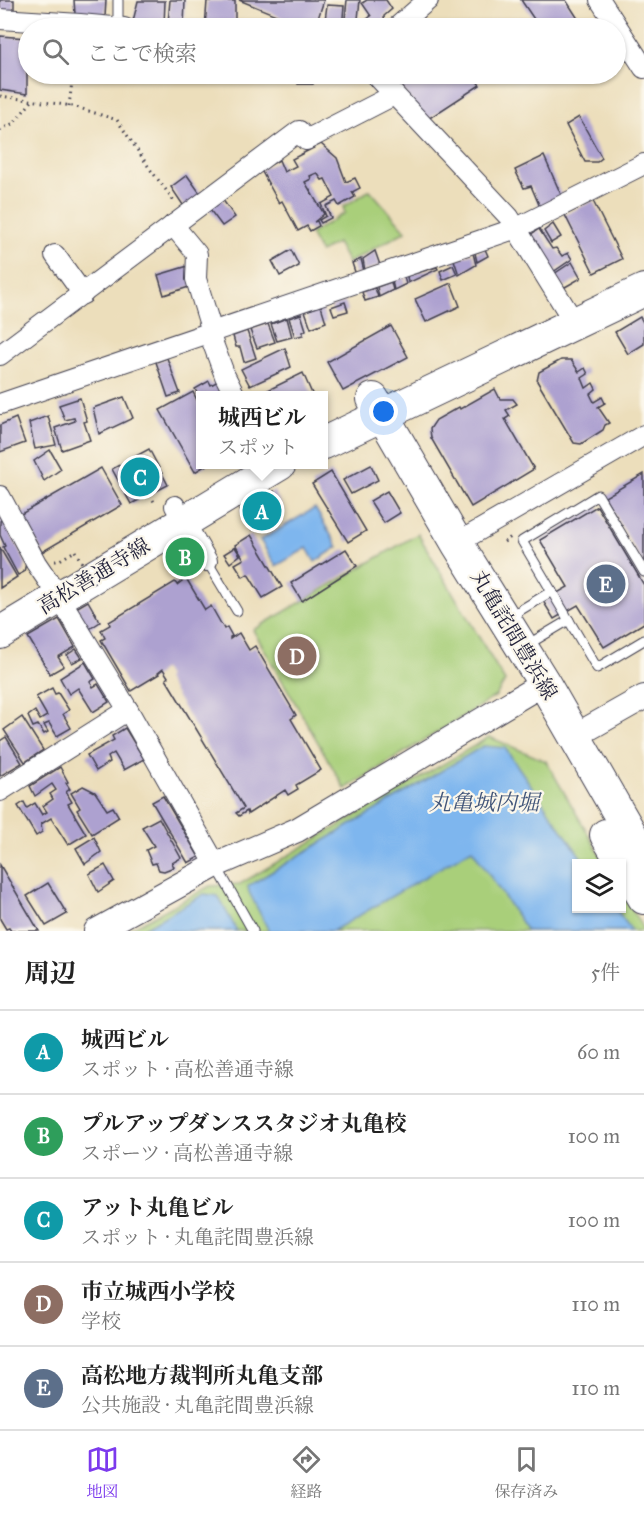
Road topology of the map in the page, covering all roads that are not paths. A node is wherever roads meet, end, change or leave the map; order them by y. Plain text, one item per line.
1 (118, 0) edge
2 (600, 0) edge
3 (421, 2) edge
4 (118, 18) edge
5 (406, 18) edge
6 (612, 18) edge
7 (0, 19) edge
8 (18, 20) edge
9 (626, 40) edge
10 (644, 68) edge
11 (384, 84) edge
12 (394, 95) junction
13 (644, 164) edge
14 (179, 221) junction
15 (517, 228) junction
16 (54, 255) dead end
17 (644, 272) edge
18 (644, 290) edge
19 (83, 294) junction
20 (570, 315) junction
21 (209, 333) junction
22 (0, 355) edge
23 (232, 391) edge
24 (0, 404) edge
25 (378, 407) junction
26 (328, 422) edge
27 (644, 435) edge
28 (328, 440) edge
29 (259, 469) edge
30 (3, 507) edge
31 (167, 508) junction
32 (457, 543) junction
33 (207, 561) joint
34 (644, 572) edge
35 (55, 579) junction
36 (552, 591) junction
37 (0, 608) edge
38 (237, 611) dead end
39 (505, 620) junction
40 (569, 620) junction
41 (0, 633) edge
42 (644, 640) edge
43 (522, 648) junction
44 (544, 683) junction
45 (644, 697) edge
46 (128, 710) junction
47 (575, 736) junction
48 (599, 780) junction
49 (0, 792) edge
50 (644, 857) edge
51 (216, 865) junction
52 (644, 898) edge
53 (96, 931) edge
54 (253, 931) edge

1 - 4 lane
2 - 6 street
3 - 5 street
7 - 8 street
9 - 10 street
11 - 12 street
12 - 14 street
12 - 15 street
13 - 15 street
14 - 19 street
14 - 21 street
15 - 20 street
15 - 21 street
16 - 19 street
17 - 20 main road
18 - 20 main road
19 - 22 street
20 - 25 main road
21 - 23 street
21 - 24 street
25 - 26 main road
25 - 28 main road
25 - 32 main road, 丸亀詫間豊浜線
27 - 32 street
29 - 31 main road, 高松善通寺線
30 - 35 street
31 - 33 street
31 - 35 main road, 高松善通寺線
32 - 39 main road, 丸亀詫間豊浜線
33 - 38 lane
34 - 36 lane
35 - 37 main road
35 - 41 main road, 高松善通寺線
35 - 46 street
36 - 39 lane
36 - 40 lane
39 - 43 main road, 丸亀詫間豊浜線
40 - 42 lane
40 - 43 lane
43 - 44 main road, 丸亀詫間豊浜線
44 - 47 main road, 丸亀詫間豊浜線
44 - 51 street
45 - 47 street
46 - 49 street
46 - 51 street
47 - 48 main road, 丸亀詫間豊浜線
48 - 50 main road, 丸亀詫間豊浜線
48 - 52 main road
51 - 53 street
51 - 54 lane

